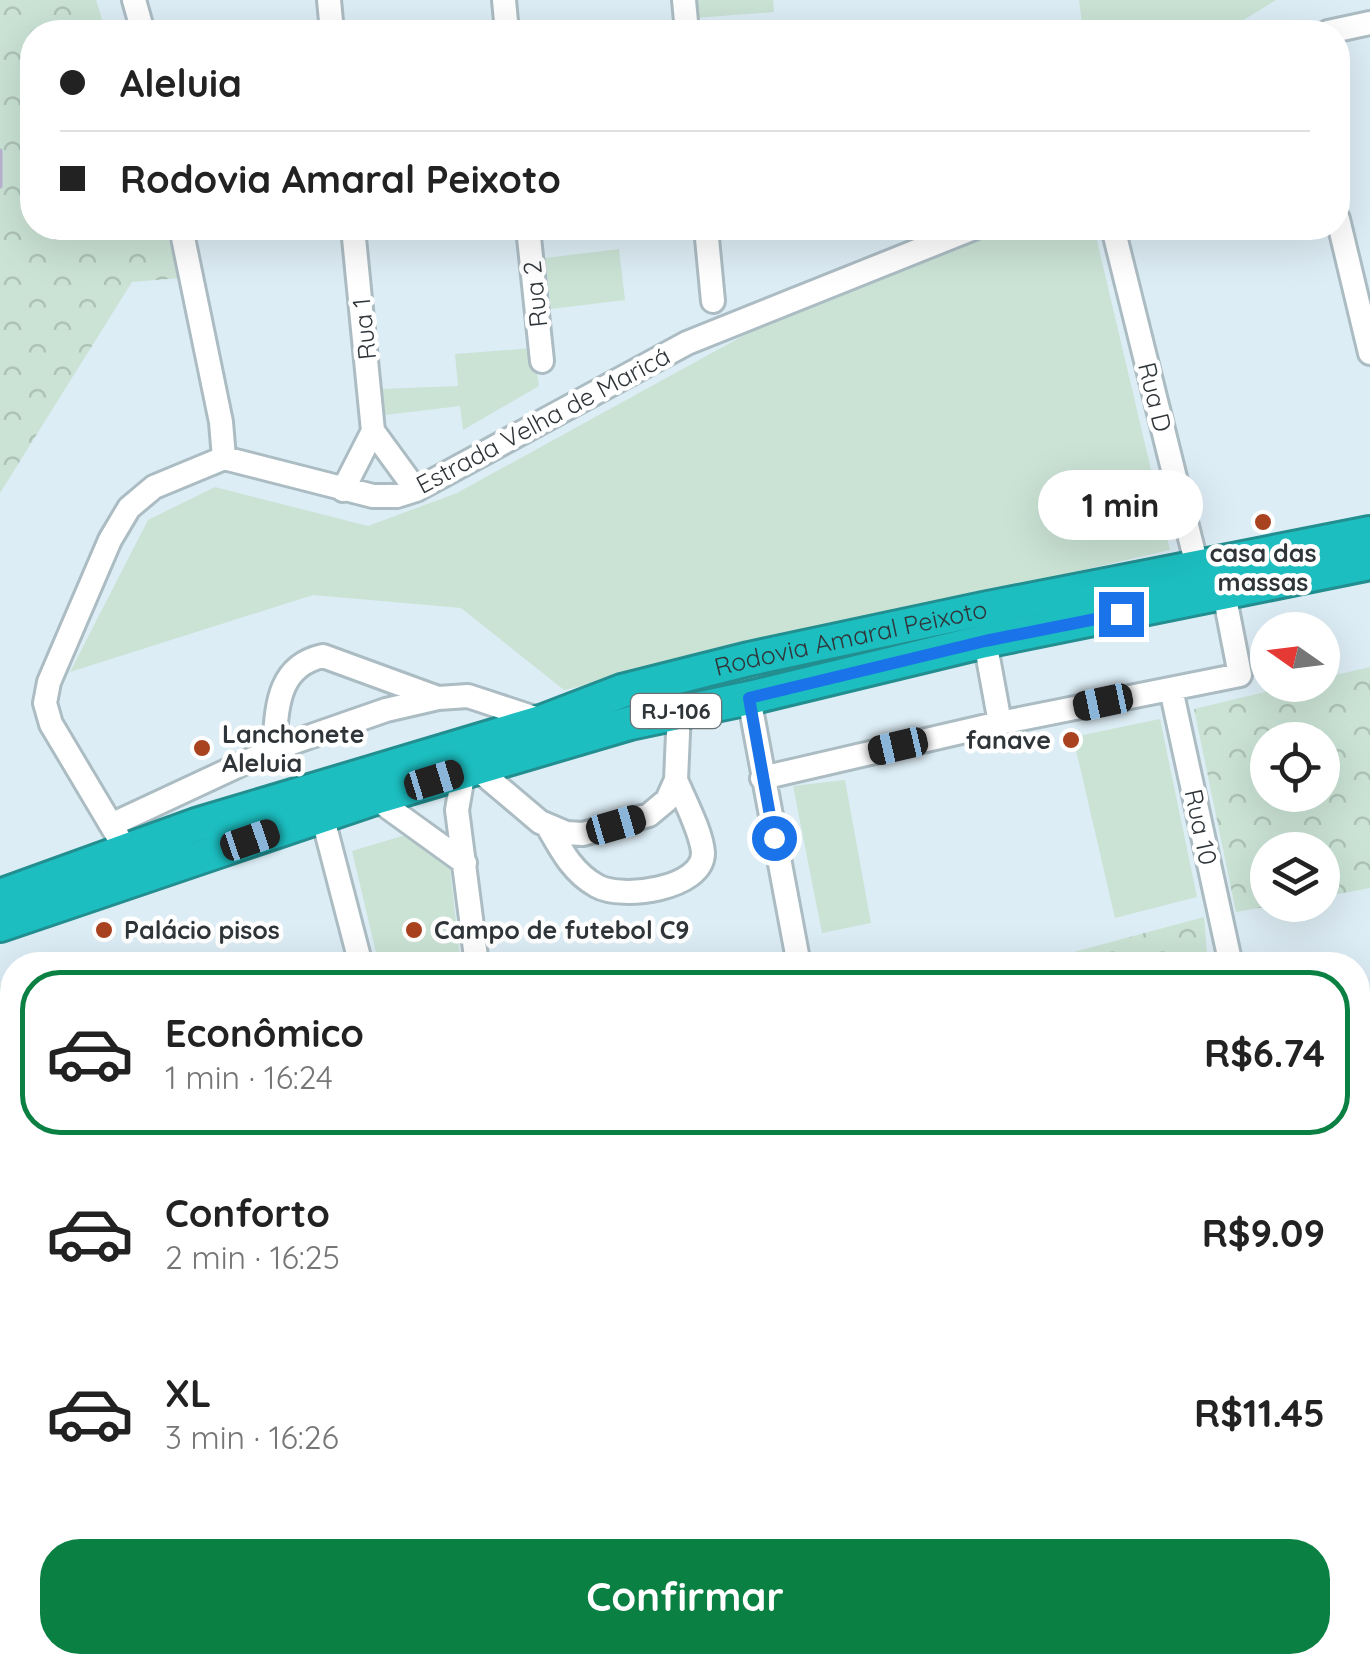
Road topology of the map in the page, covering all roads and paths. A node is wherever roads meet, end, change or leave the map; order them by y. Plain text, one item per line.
1 (184, 240) edge
2 (354, 240) edge
3 (529, 240) edge
4 (707, 240) edge
5 (944, 240) edge
6 (1116, 240) edge
7 (1343, 240) edge
8 (713, 301) dead end
9 (1370, 353) edge
10 (542, 361) dead end
11 (373, 432) junction
12 (224, 458) junction
13 (343, 490) junction
14 (416, 490) junction
15 (1370, 534) edge
16 (1370, 564) edge
17 (1197, 566) junction
18 (1224, 593) junction
19 (985, 641) junction
20 (1171, 689) junction
21 (438, 698) junction
22 (749, 698) junction
23 (679, 710) junction
24 (544, 721) junction
25 (1000, 723) junction
26 (274, 749) junction
27 (470, 769) junction
28 (762, 778) junction
29 (676, 780) junction
30 (375, 798) junction
31 (322, 815) junction
32 (548, 827) junction
33 (118, 837) junction
34 (466, 863) junction
35 (0, 896) edge
36 (0, 925) edge
37 (358, 952) edge
38 (476, 952) edge
39 (795, 952) edge
40 (1228, 952) edge

1 - 12 street
2 - 11 street, Rua 1
3 - 10 street, Rua 2
4 - 8 street
5 - 14 street, Estrada Velha de Maricá
6 - 17 street, Rua D
7 - 9 street
11 - 13 street
11 - 14 street
12 - 13 street, Estrada Velha de Maricá
12 - 33 street
13 - 14 street, Estrada Velha de Maricá
15 - 17 highway, Rodovia Amaral Peixoto / RJ-106
16 - 18 highway, Rodovia Amaral Peixoto / RJ-106
17 - 24 highway, Rodovia Amaral Peixoto / RJ-106
18 - 19 highway, Rodovia Amaral Peixoto / RJ-106
18 - 20 street
19 - 22 highway, Rodovia Amaral Peixoto / RJ-106
19 - 25 street
20 - 25 street
20 - 40 street, Rua 10
21 - 24 street
21 - 26 street
21 - 26 street
22 - 23 highway, Rodovia Amaral Peixoto / RJ-106
22 - 28 street
23 - 27 highway, Rodovia Amaral Peixoto / RJ-106
23 - 29 street
24 - 33 highway, Rodovia Amaral Peixoto / RJ-106
25 - 28 street
26 - 33 street
27 - 30 highway, Rodovia Amaral Peixoto / RJ-106
27 - 32 street
27 - 34 street
28 - 39 street
29 - 32 street
29 - 32 street
30 - 31 highway, Rodovia Amaral Peixoto / RJ-106
30 - 34 street
31 - 36 highway, Rodovia Amaral Peixoto / RJ-106
31 - 37 street
33 - 35 highway, Rodovia Amaral Peixoto / RJ-106
34 - 38 street

